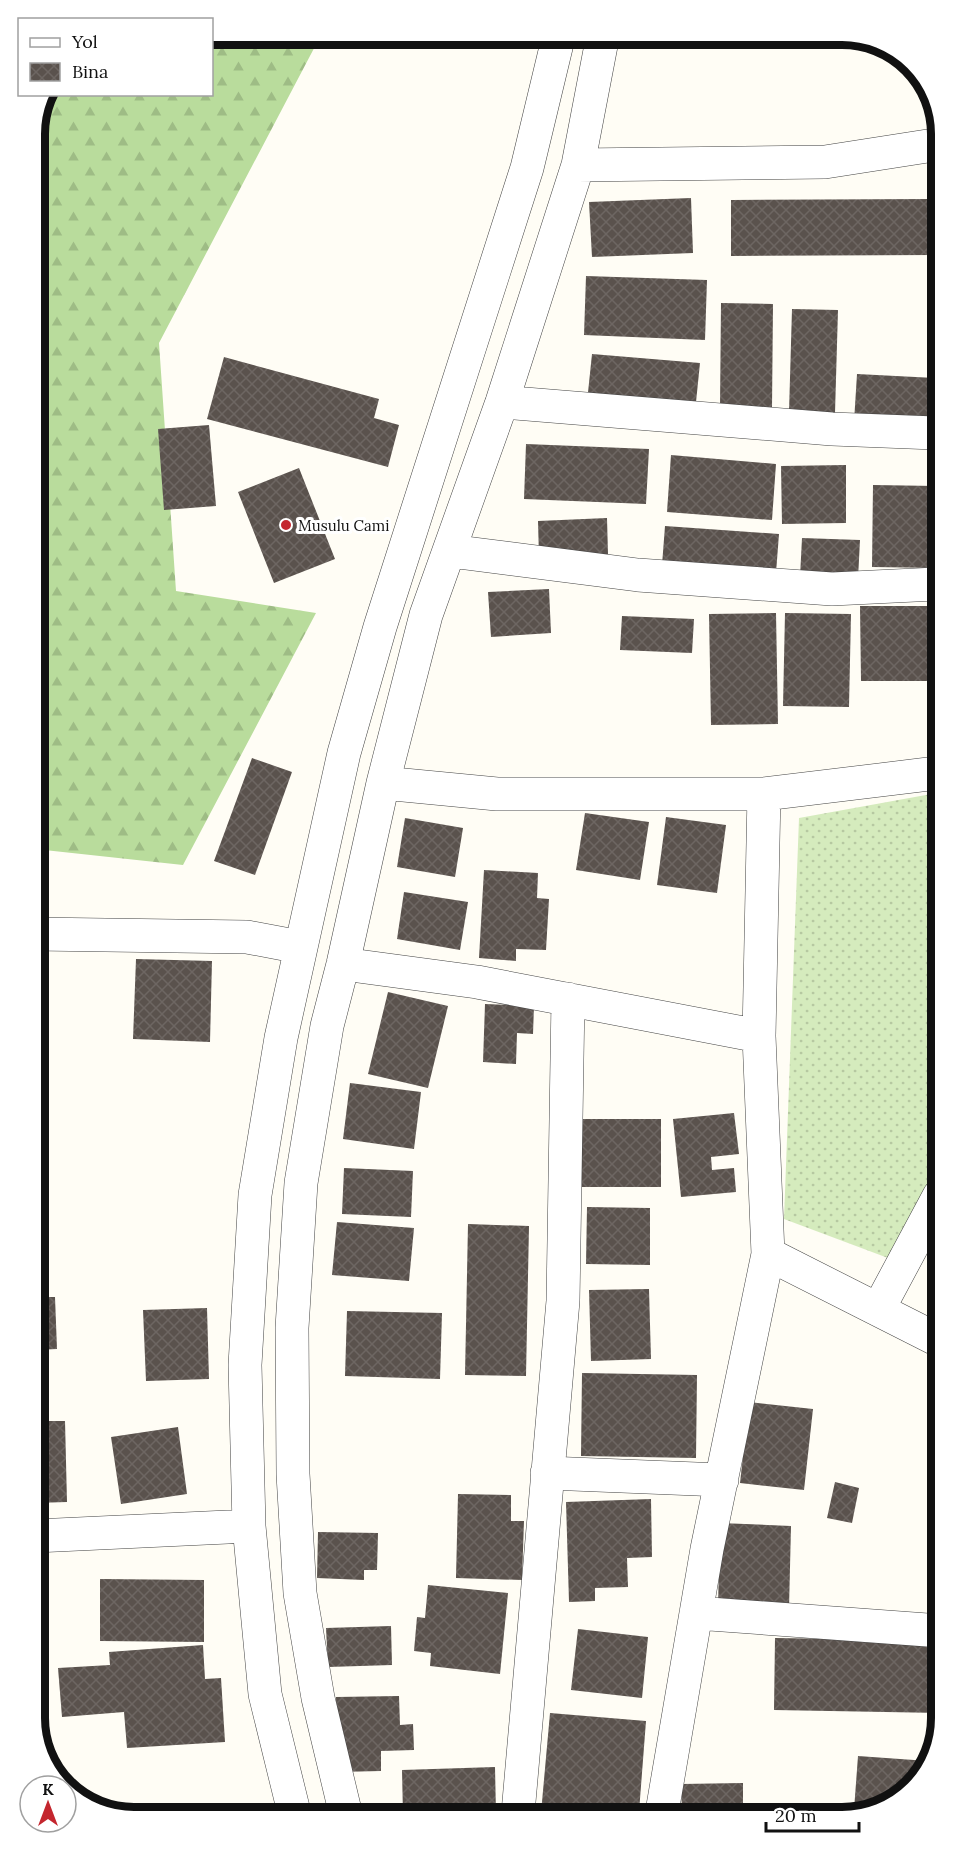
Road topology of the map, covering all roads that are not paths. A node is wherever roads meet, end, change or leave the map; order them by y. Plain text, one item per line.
1 (557, 45) edge
2 (601, 45) edge
3 (931, 145) edge
4 (578, 165) junction
5 (502, 402) junction
6 (931, 433) edge
7 (450, 551) junction
8 (931, 584) edge
9 (931, 774) edge
10 (383, 783) junction
11 (764, 794) junction
12 (45, 934) edge
13 (300, 946) junction
14 (344, 964) junction
15 (568, 999) junction
16 (759, 1036) junction
17 (931, 1211) edge
18 (768, 1254) junction
19 (879, 1308) junction
20 (931, 1336) edge
21 (547, 1473) junction
22 (722, 1480) junction
23 (249, 1526) junction
24 (45, 1535) edge
25 (696, 1613) junction
26 (931, 1630) edge
27 (293, 1807) edge
28 (343, 1807) edge
29 (519, 1807) edge
30 (663, 1807) edge

1 - 13 street
2 - 4 street
3 - 4 street
4 - 5 street
5 - 6 street
5 - 7 street
7 - 8 street
7 - 10 street
9 - 11 street
10 - 11 street
10 - 14 street
11 - 16 street
12 - 13 street
13 - 23 street
14 - 15 street
14 - 28 street
15 - 16 street
15 - 21 street
16 - 18 street
17 - 19 street
18 - 19 street
18 - 22 street
19 - 20 street
21 - 22 street
21 - 29 street
22 - 25 street
23 - 24 street
23 - 27 street
25 - 26 street
25 - 30 street

